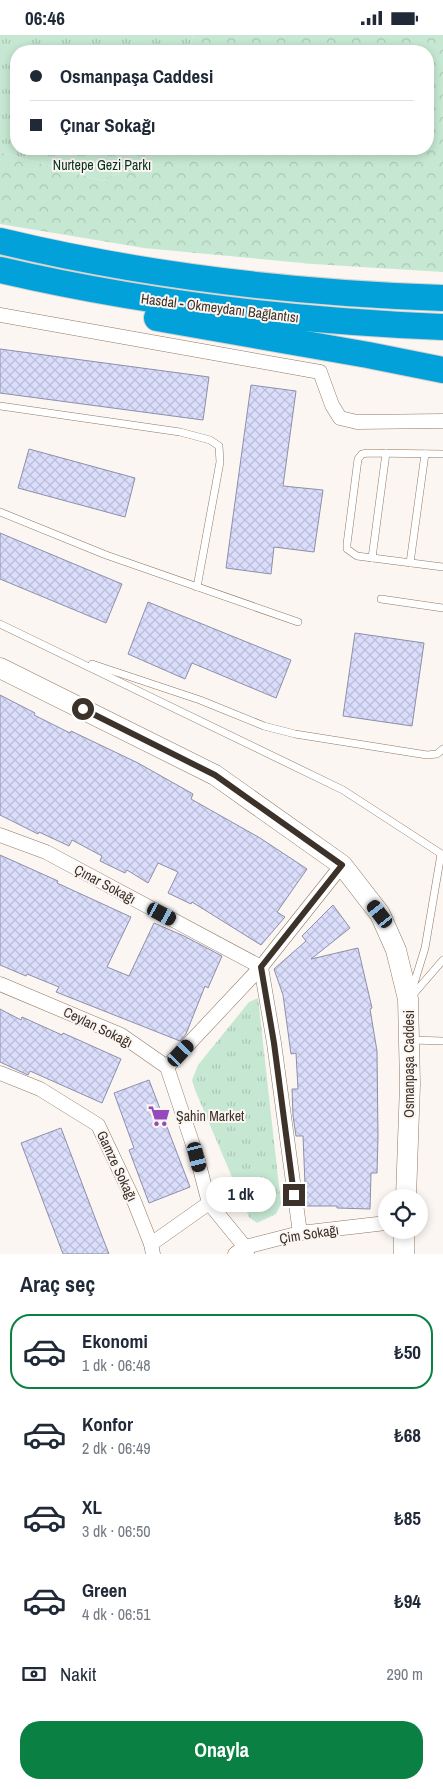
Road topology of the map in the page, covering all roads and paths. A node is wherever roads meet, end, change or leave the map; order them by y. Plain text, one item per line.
1 (0, 241) edge
2 (7, 272) edge
3 (443, 298) edge
4 (0, 315) edge
5 (443, 327) edge
6 (368, 355) junction
7 (443, 357) edge
8 (443, 370) edge
9 (0, 406) edge
10 (443, 421) edge
11 (386, 453) junction
12 (425, 454) junction
13 (443, 454) edge
14 (0, 512) edge
15 (372, 558) junction
16 (410, 563) junction
17 (443, 567) edge
18 (197, 587) junction
19 (381, 599) dead end
20 (443, 607) edge
21 (298, 622) dead end
22 (0, 625) edge
23 (64, 655) junction
24 (0, 668) edge
25 (443, 749) edge
26 (0, 835) edge
27 (442, 854) edge
28 (342, 865) junction
29 (443, 960) edge
30 (261, 967) junction
31 (0, 984) edge
32 (408, 999) junction
33 (410, 1041) junction
34 (443, 1041) edge
35 (167, 1067) junction
36 (0, 1073) edge
37 (406, 1189) edge
38 (209, 1203) junction
39 (378, 1224) edge
40 (300, 1233) junction
41 (404, 1239) edge
42 (152, 1249) edge
43 (243, 1252) edge
44 (404, 1254) edge

1 - 3 highway, Hasdal - Okmeydanı Bağlantısı
2 - 5 highway, Hasdal - Okmeydanı Bağlantısı
2 - 6 highway
4 - 10 street
6 - 7 highway
6 - 8 highway
9 - 18 lane
11 - 12 lane
11 - 15 lane
11 - 15 lane
12 - 13 lane
12 - 16 lane
14 - 18 lane
15 - 16 lane
16 - 17 lane
18 - 21 lane
19 - 20 lane
22 - 23 lane
23 - 25 lane
23 - 27 lane
24 - 28 main road, Osmanpaşa Caddesi
26 - 30 street, Çınar Sokağı
27 - 32 lane
28 - 30 street
28 - 32 main road, Osmanpaşa Caddesi
29 - 32 lane
30 - 35 street
30 - 40 street
31 - 35 street, Ceylan Sokağı
32 - 33 main road, Osmanpaşa Caddesi
33 - 34 lane
33 - 37 main road, Osmanpaşa Caddesi
35 - 38 street
36 - 42 street, Gamze Sokağı
38 - 42 street
38 - 43 street
39 - 40 street, Çim Sokağı
40 - 43 street, Çim Sokağı
41 - 44 main road

